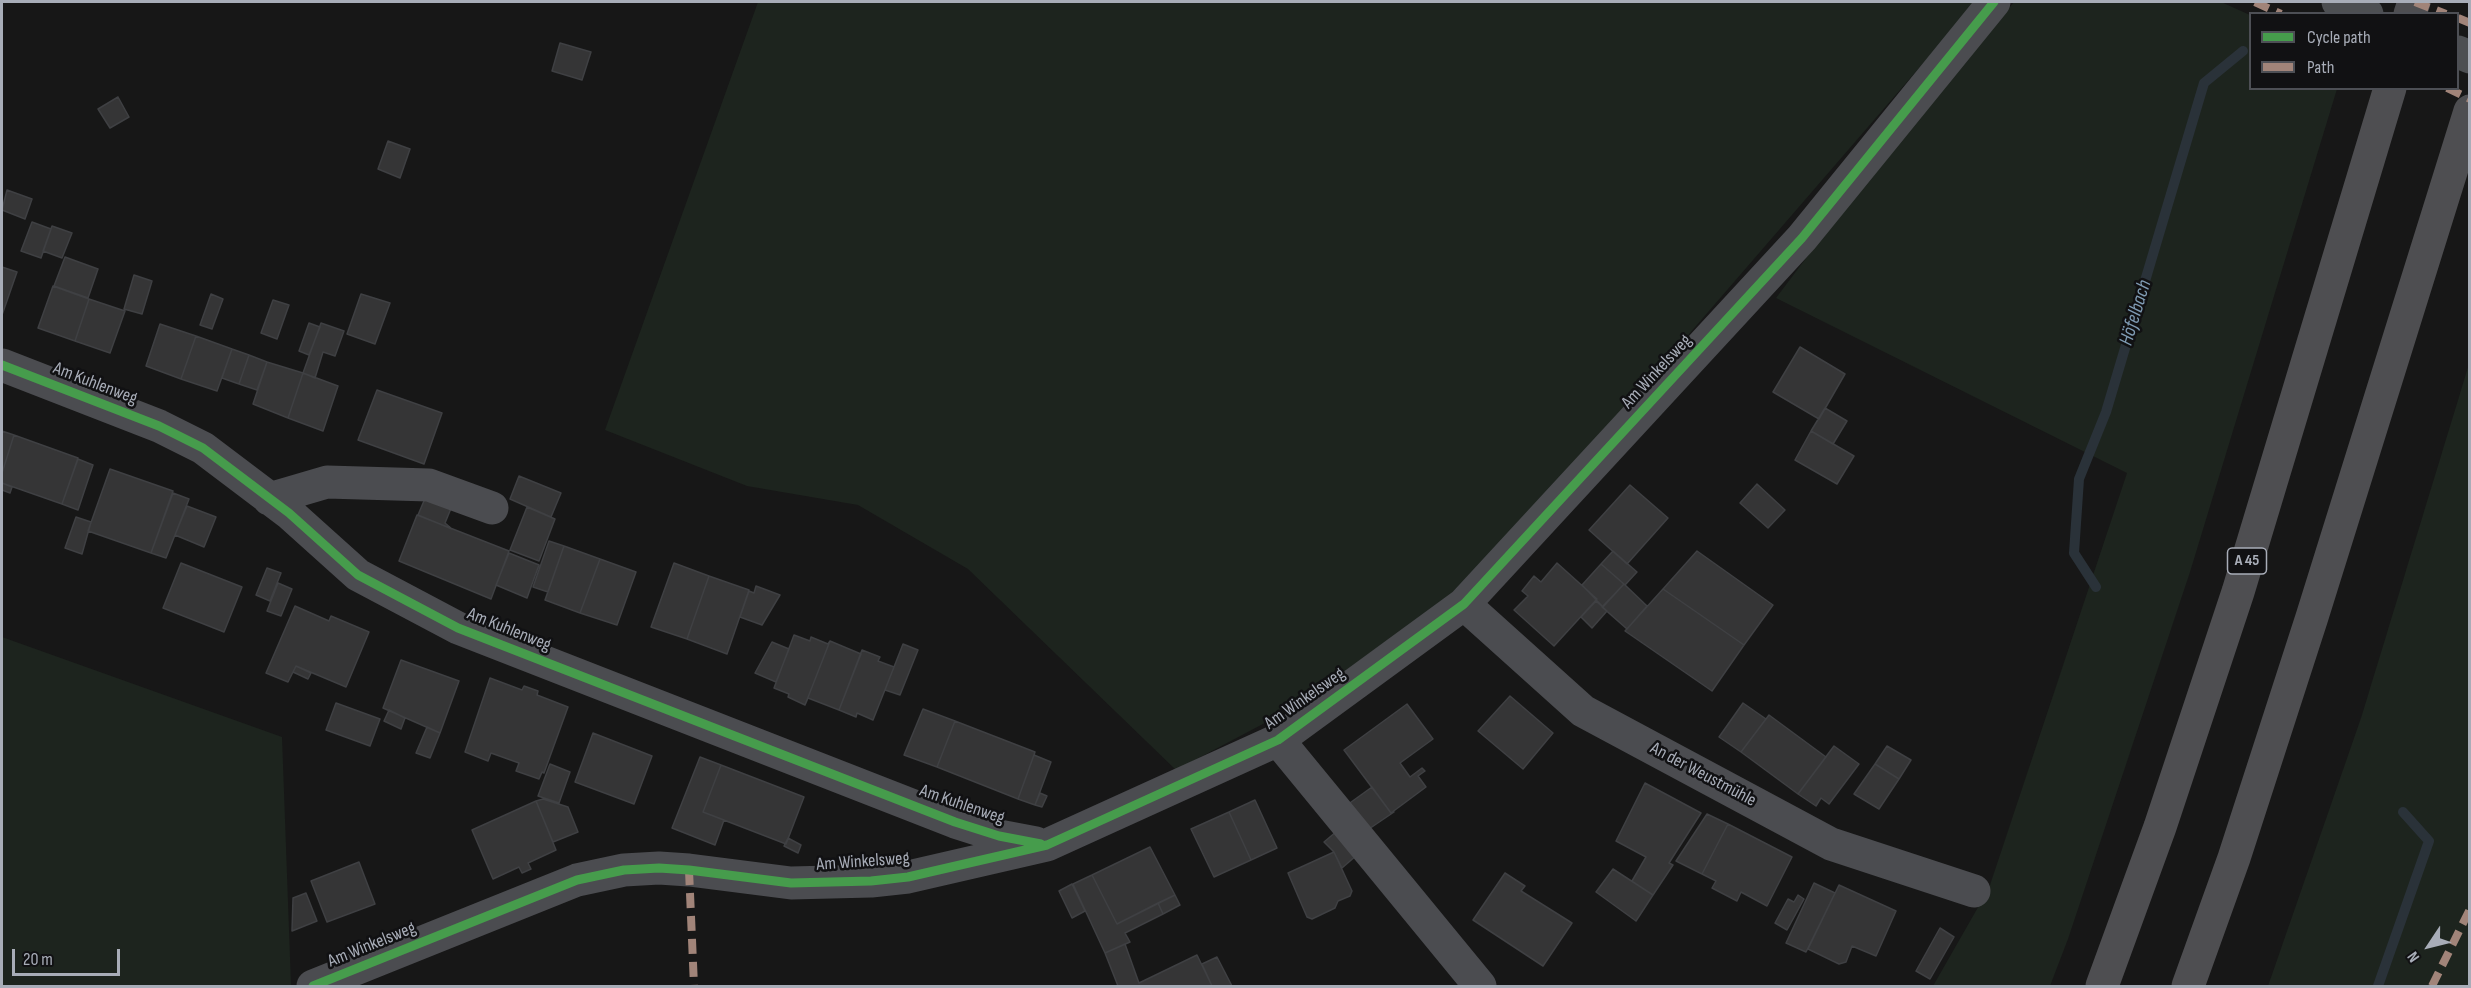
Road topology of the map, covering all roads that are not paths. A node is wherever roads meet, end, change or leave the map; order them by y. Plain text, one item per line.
1 (1994, 2) edge
2 (2338, 2) edge
3 (2362, 12) edge
4 (2389, 90) edge
5 (2469, 111) edge
6 (2, 366) edge
7 (270, 498) junction
8 (492, 508) dead end
9 (1464, 604) junction
10 (1278, 740) junction
11 (1047, 845) junction
12 (1974, 891) dead end
13 (314, 987) edge
14 (1480, 987) edge
15 (2102, 987) edge
16 (2188, 987) edge

1 - 9 street, Am Winkelsweg
2 - 3 main road
4 - 15 highway, A 45
5 - 16 highway
6 - 7 street, Am Kuhlenweg
7 - 8 street
7 - 11 street, Am Kuhlenweg
9 - 10 street, Am Winkelsweg
9 - 12 street, An der Weustmühle
10 - 11 street, Am Winkelsweg
10 - 14 street
11 - 13 street, Am Winkelsweg

